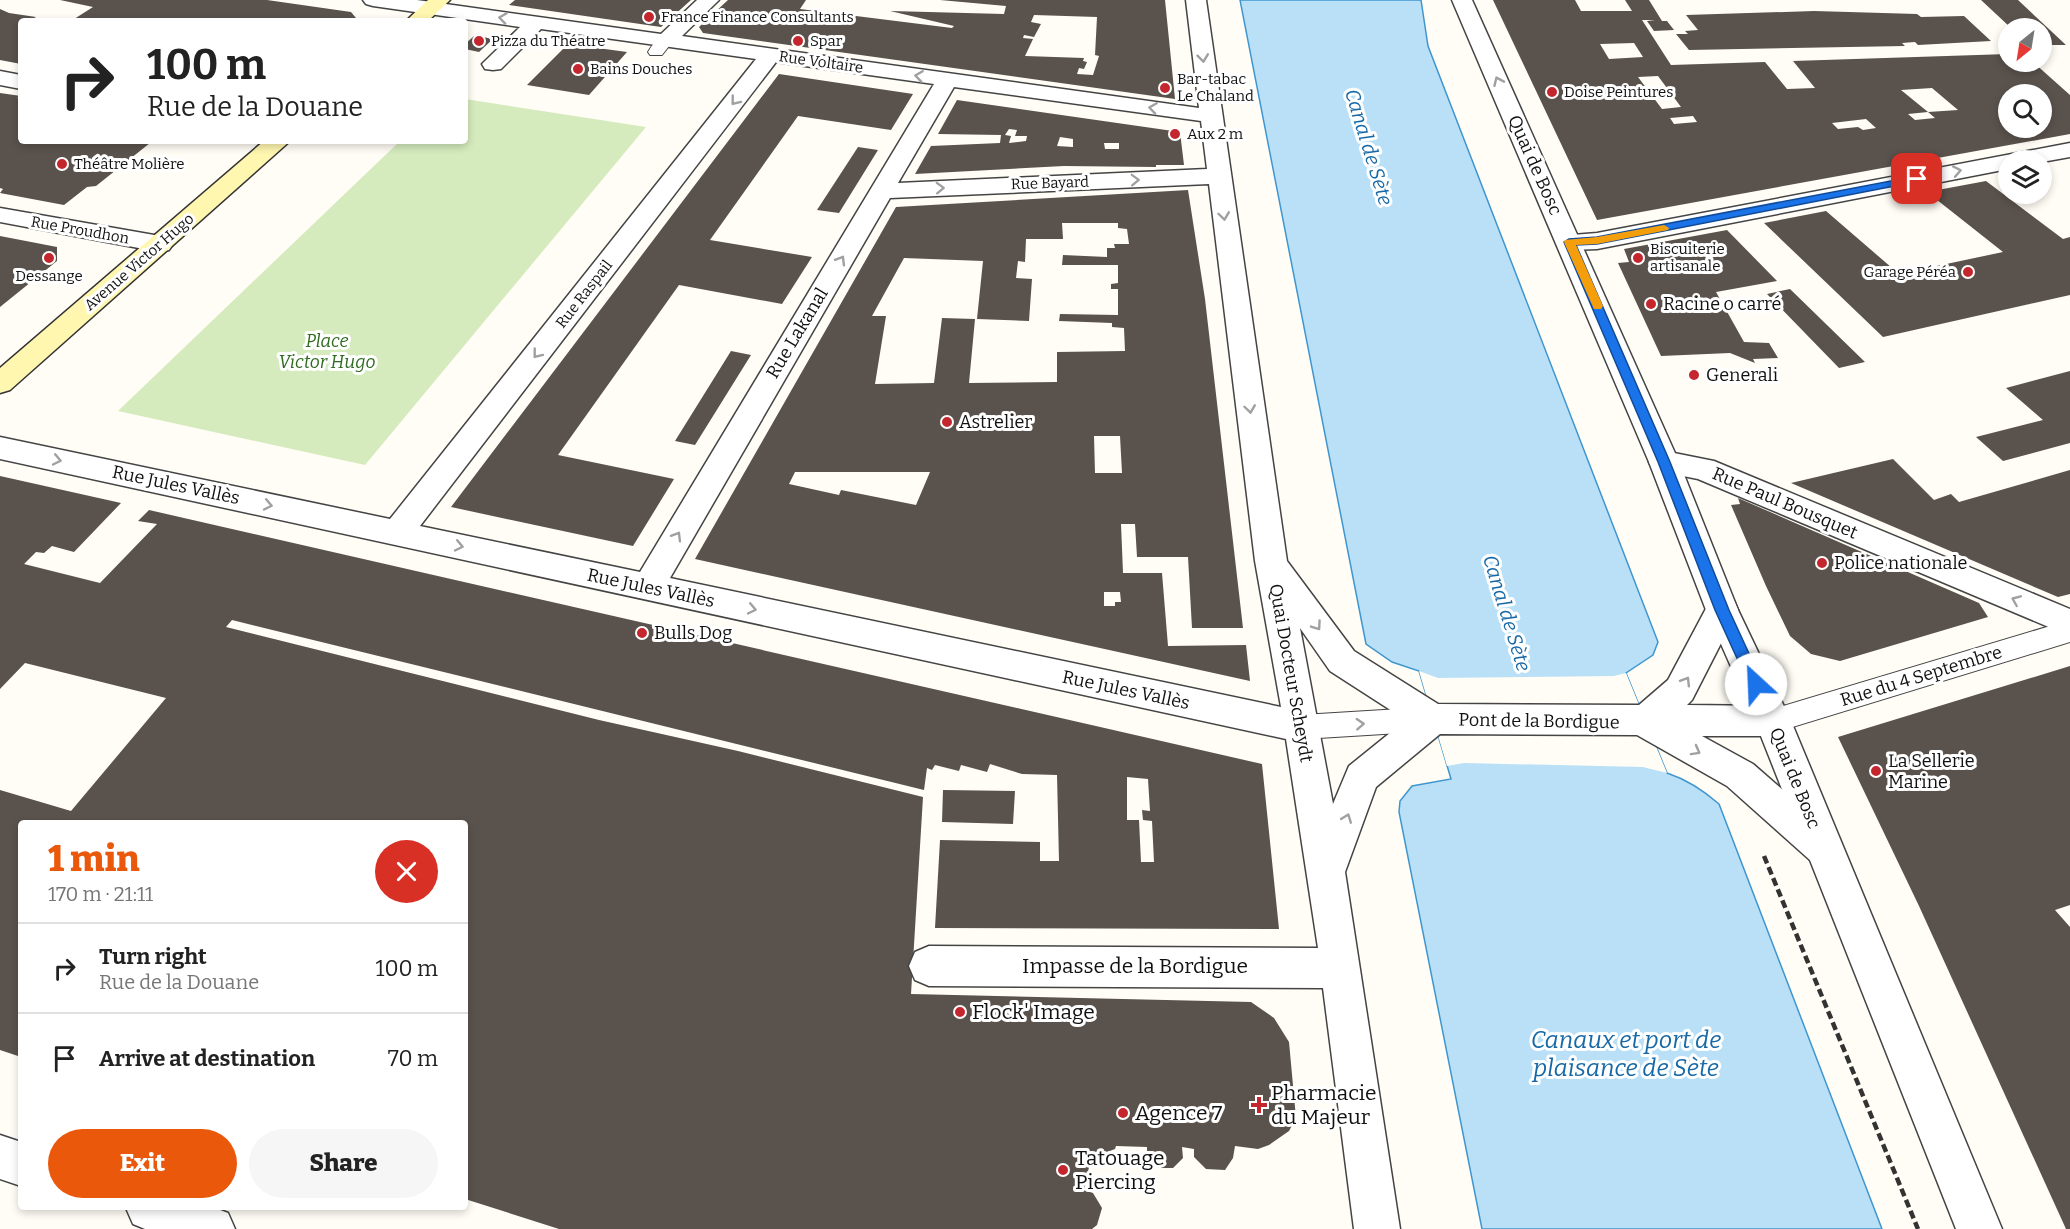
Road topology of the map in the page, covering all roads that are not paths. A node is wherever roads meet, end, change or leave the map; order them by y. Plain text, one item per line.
1 (373, 0) edge
2 (710, 0) edge
3 (1196, 0) edge
4 (1462, 0) edge
5 (429, 10) edge
6 (536, 23) junction
7 (660, 46) junction
8 (771, 55) junction
9 (493, 64) dead end
10 (0, 78) edge
11 (947, 80) junction
12 (18, 81) edge
13 (1211, 116) junction
14 (275, 144) edge
15 (2070, 150) edge
16 (2052, 153) edge
17 (1998, 164) edge
18 (1219, 176) junction
19 (882, 191) junction
20 (0, 215) edge
21 (1569, 242) junction
22 (160, 244) junction
23 (0, 382) edge
24 (0, 448) edge
25 (1664, 462) junction
26 (397, 533) junction
27 (1270, 561) junction
28 (648, 587) junction
29 (1722, 610) junction
30 (2070, 623) edge
31 (2070, 631) edge
32 (1433, 719) junction
33 (1773, 721) junction
34 (1645, 722) junction
35 (1302, 728) junction
36 (1824, 849) junction
37 (1325, 872) junction
38 (929, 966) dead end
39 (1341, 968) junction
40 (0, 1157) edge
41 (18, 1163) edge
42 (155, 1210) edge
43 (212, 1229) edge
44 (1377, 1229) edge
45 (1979, 1229) edge

1 - 5 street, Rue Voltaire
2 - 7 street
3 -> 13 street, Quai Docteur Scheydt
21 -> 4 street, Quai de Bosc
6 -> 5 street, Rue Voltaire
6 - 7 street, Rue Voltaire
6 - 9 street
7 - 8 street, Rue Voltaire
11 -> 8 street, Rue Voltaire
8 -> 26 street, Rue Raspail
10 - 12 street
13 -> 11 street, Rue Voltaire
11 - 19 street, Rue Lakanal
13 - 18 street, Quai Docteur Scheydt
14 - 22 main road, Avenue Victor Hugo
15 - 16 street
21 -> 17 street
19 -> 18 street, Rue Bayard
18 -> 27 street, Quai Docteur Scheydt
28 -> 19 street, Rue Lakanal
20 - 22 street, Rue Proudhon
21 - 25 street, Quai de Bosc
22 - 23 main road, Avenue Victor Hugo
24 -> 26 street, Rue Jules Vallès
25 - 29 street, Quai de Bosc
30 -> 25 street, Rue Paul Bousquet
26 -> 28 street, Rue Jules Vallès
27 -> 32 street
27 - 35 street, Quai Docteur Scheydt
28 -> 35 street, Rue Jules Vallès
29 - 33 street, Quai de Bosc
34 -> 29 street
31 - 33 lane, Rue du 4 Septembre
32 - 34 street, Pont de la Bordigue
35 -> 32 lane
37 -> 32 street
33 - 34 street, Pont de la Bordigue
33 - 36 street, Quai de Bosc
34 -> 36 street
35 - 37 street, Quai Docteur Scheydt
36 - 45 street, Quai de Bosc
37 - 39 street, Quai Docteur Scheydt
38 - 39 street, Impasse de la Bordigue
39 - 44 street, Quai Docteur Scheydt
40 - 41 street
42 - 43 street

